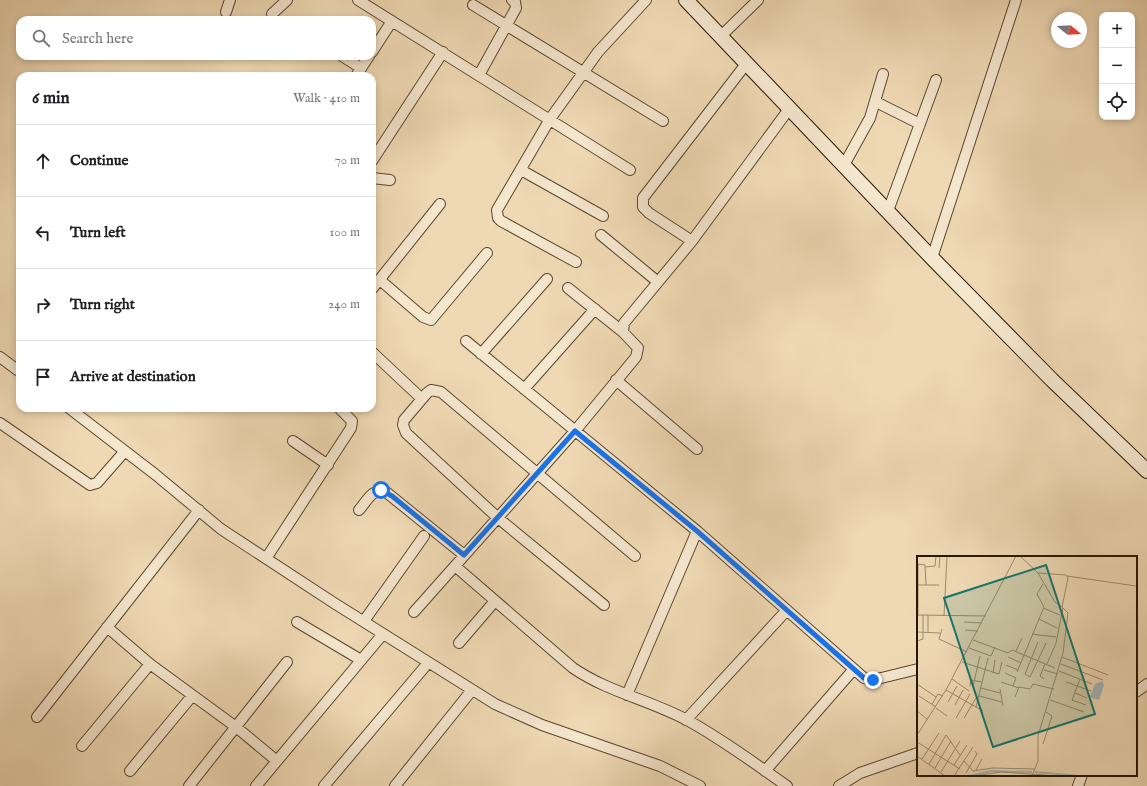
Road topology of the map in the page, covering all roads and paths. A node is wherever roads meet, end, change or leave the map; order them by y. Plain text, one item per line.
1 (230, 0) edge
2 (288, 0) edge
3 (358, 0) edge
4 (512, 0) edge
5 (646, 0) edge
6 (686, 0) edge
7 (758, 0) edge
8 (1016, 0) edge
9 (473, 5) dead end
10 (226, 12) dead end
11 (272, 14) dead end
12 (392, 21) junction
13 (506, 26) junction
14 (720, 37) junction
15 (376, 46) edge
16 (442, 52) junction
17 (346, 60) edge
18 (366, 60) edge
19 (746, 64) junction
20 (359, 72) edge
21 (583, 73) junction
22 (883, 74) dead end
23 (480, 75) junction
24 (936, 80) dead end
25 (876, 102) junction
26 (789, 109) junction
27 (550, 119) junction
28 (663, 121) dead end
29 (920, 124) junction
30 (376, 155) edge
31 (844, 165) junction
32 (521, 170) junction
33 (630, 170) dead end
34 (376, 178) edge
35 (390, 180) dead end
36 (440, 204) dead end
37 (888, 211) junction
38 (603, 216) dead end
39 (601, 234) dead end
40 (692, 241) junction
41 (487, 253) dead end
42 (932, 258) junction
43 (576, 262) dead end
44 (547, 279) dead end
45 (380, 280) junction
46 (658, 282) junction
47 (376, 284) edge
48 (568, 288) dead end
49 (595, 309) junction
50 (623, 332) junction
51 (466, 341) dead end
52 (481, 354) junction
53 (376, 356) edge
54 (0, 357) edge
55 (16, 369) edge
56 (616, 380) junction
57 (524, 389) junction
58 (422, 399) junction
59 (74, 412) edge
60 (344, 412) edge
61 (0, 423) edge
62 (575, 431) junction
63 (293, 442) dead end
64 (697, 449) dead end
65 (125, 451) junction
66 (328, 465) junction
67 (1147, 471) edge
68 (536, 473) junction
69 (199, 510) junction
70 (359, 510) dead end
71 (498, 518) junction
72 (697, 531) junction
73 (424, 536) dead end
74 (464, 555) junction
75 (634, 556) dead end
76 (267, 557) junction
77 (454, 566) junction
78 (495, 601) junction
79 (604, 605) dead end
80 (787, 610) junction
81 (414, 612) dead end
82 (364, 621) junction
83 (297, 622) dead end
84 (107, 627) junction
85 (383, 634) junction
86 (459, 643) dead end
87 (361, 660) junction
88 (287, 662) dead end
89 (428, 663) junction
90 (150, 664) junction
91 (854, 669) junction
92 (917, 669) edge
93 (1147, 684) edge
94 (472, 690) junction
95 (1137, 691) edge
96 (627, 695) junction
97 (192, 696) junction
98 (37, 717) dead end
99 (686, 720) junction
100 (236, 727) junction
101 (82, 746) dead end
102 (917, 753) edge
103 (277, 761) junction
104 (130, 771) dead end
105 (765, 771) junction
106 (1082, 776) edge
107 (189, 786) edge
108 (256, 786) edge
109 (324, 786) edge
110 (395, 786) edge
111 (700, 786) edge
112 (787, 786) edge
113 (838, 786) edge
114 (1078, 786) edge

1 - 10 street
2 - 11 street
3 - 12 street
4 - 13 street
5 - 21 street
6 - 14 street
7 - 14 street
8 - 42 street
9 - 13 street
12 - 15 street
12 - 16 street
13 - 21 street
13 - 23 street
14 - 19 street
16 - 23 street
16 - 30 street
17 - 20 street
18 - 20 street
19 - 26 street
19 - 40 street
21 - 27 street
21 - 28 street
22 - 25 street
23 - 27 street
24 - 29 street
25 - 29 street
25 - 31 street
26 - 31 street
26 - 40 street
27 - 32 street
27 - 33 street
29 - 37 street
31 - 37 street
32 - 38 street
32 - 43 street
34 - 35 street
36 - 45 street
37 - 42 street
39 - 46 street
40 - 46 street
41 - 45 street
42 - 67 street
44 - 52 street
45 - 47 street
46 - 50 street
48 - 49 street
49 - 50 street
49 - 57 street
50 - 56 street
51 - 52 street
52 - 57 street
53 - 58 street
54 - 55 street
56 - 62 street
56 - 64 street
57 - 62 street
58 - 68 street
58 - 71 street
59 - 65 street
60 - 66 street
61 - 65 street
62 - 68 street
62 - 72 street
63 - 66 street
65 - 69 street
66 - 76 street
68 - 71 street
68 - 75 street
69 - 76 street
69 - 84 street
70 - 74 street
71 - 74 street
71 - 79 street
72 - 80 street
72 - 96 street
73 - 82 street
74 - 77 street
76 - 82 street
77 - 78 street
77 - 81 street
78 - 86 street
78 - 96 street
80 - 91 street
80 - 99 street
82 - 85 street
83 - 87 street
84 - 90 street
84 - 98 street
85 - 87 street
85 - 89 street
87 - 103 street
88 - 100 street
89 - 94 street
89 - 109 street
90 - 97 street
90 - 101 street
91 - 92 street
91 - 105 street
93 - 95 street
94 - 110 street
94 - 111 street
96 - 99 street
97 - 100 street
97 - 104 street
99 - 105 street
100 - 103 street
100 - 107 street
102 - 113 street
103 - 108 street
105 - 112 street
106 - 114 street

